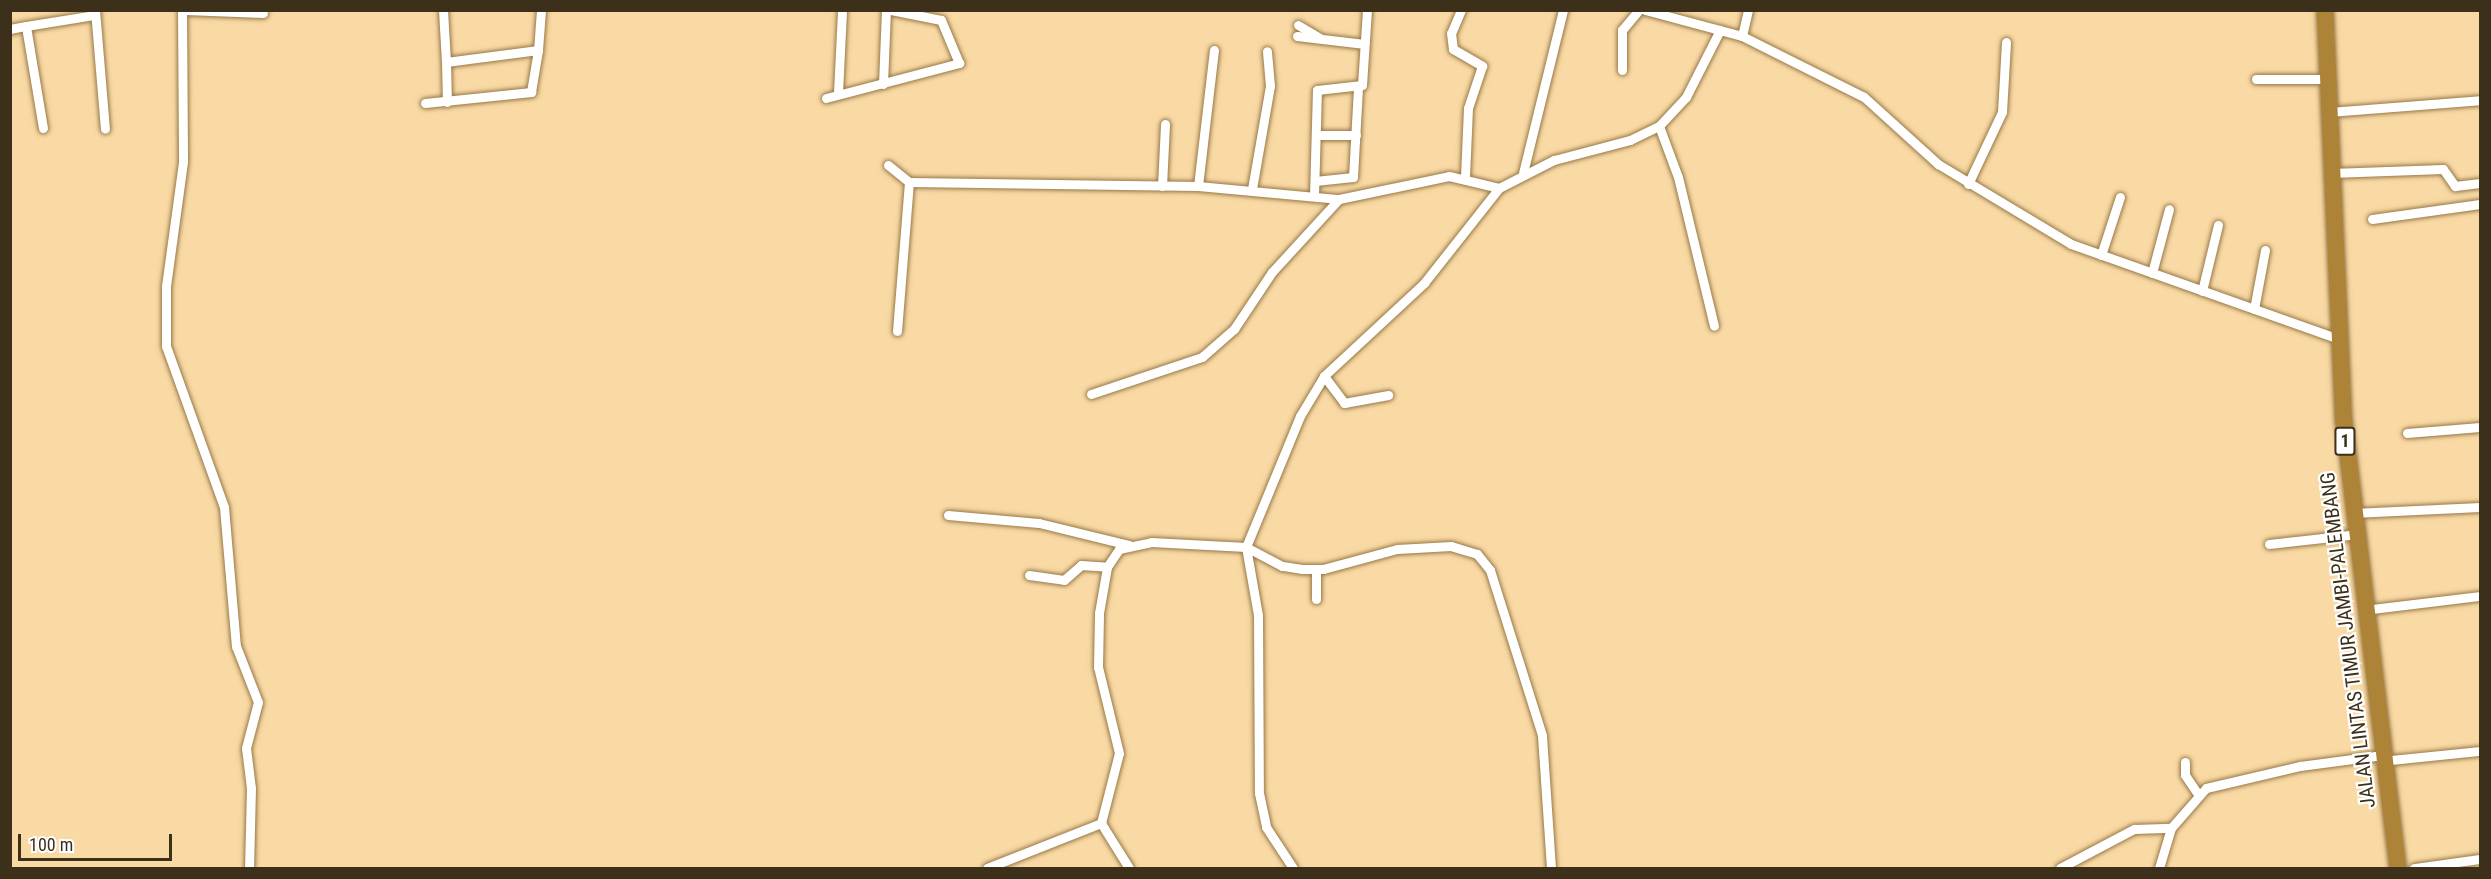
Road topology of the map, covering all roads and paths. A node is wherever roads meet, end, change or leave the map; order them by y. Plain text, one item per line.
1 (183, 10) edge
2 (443, 10) edge
3 (541, 10) edge
4 (842, 10) edge
5 (886, 10) edge
6 (891, 10) edge
7 (1461, 10) edge
8 (1563, 10) edge
9 (1639, 10) edge
10 (1644, 10) edge
11 (1748, 10) edge
12 (2319, 10) edge
13 (2325, 10) edge
14 (1365, 12) edge
15 (95, 13) edge
16 (263, 13) dead end
17 (1298, 25) dead end
18 (26, 26) junction
19 (10, 29) edge
20 (1720, 30) junction
21 (1297, 36) dead end
22 (1743, 36) junction
23 (1327, 42) junction
24 (2006, 42) dead end
25 (1365, 44) junction
26 (538, 50) junction
27 (1214, 50) dead end
28 (1267, 51) dead end
29 (446, 62) junction
30 (1622, 70) dead end
31 (2256, 79) dead end
32 (2322, 79) junction
33 (883, 84) junction
34 (1358, 88) junction
35 (838, 93) junction
36 (826, 98) dead end
37 (2481, 100) edge
38 (447, 102) junction
39 (425, 103) dead end
40 (2329, 112) junction
41 (1165, 124) dead end
42 (1659, 126) junction
43 (43, 128) dead end
44 (105, 129) dead end
45 (1316, 135) junction
46 (1356, 135) junction
47 (888, 165) dead end
48 (2331, 173) junction
49 (1523, 174) junction
50 (1465, 178) junction
51 (1315, 181) junction
52 (909, 182) junction
53 (2481, 183) edge
54 (1968, 184) junction
55 (1162, 186) junction
56 (1198, 186) junction
57 (1498, 188) junction
58 (1252, 189) junction
59 (1314, 196) junction
60 (2120, 197) dead end
61 (1339, 199) junction
62 (2481, 204) edge
63 (2169, 209) dead end
64 (2372, 219) dead end
65 (2218, 225) dead end
66 (2265, 250) dead end
67 (2101, 255) junction
68 (2152, 273) junction
69 (2202, 291) junction
70 (2254, 309) junction
71 (1714, 326) dead end
72 (897, 331) dead end
73 (2334, 337) junction
74 (1324, 376) junction
75 (1091, 394) dead end
76 (1388, 395) dead end
77 (2481, 427) edge
78 (2407, 433) dead end
79 (2481, 507) edge
80 (2353, 513) junction
81 (948, 515) dead end
82 (2349, 535) junction
83 (2269, 544) dead end
84 (1129, 545) junction
85 (1246, 547) junction
86 (1107, 567) junction
87 (1316, 569) junction
88 (1029, 575) dead end
89 (2481, 596) edge
90 (1316, 599) dead end
91 (2364, 610) junction
92 (2481, 751) edge
93 (2378, 760) junction
94 (2185, 762) dead end
95 (2198, 794) junction
96 (1101, 823) junction
97 (2167, 828) junction
98 (2481, 859) edge
99 (249, 868) edge
100 (987, 868) edge
101 (1129, 868) edge
102 (1293, 868) edge
103 (1551, 868) edge
104 (2060, 868) edge
105 (2159, 868) edge
106 (2390, 868) edge
107 (2398, 868) edge
108 (2414, 868) edge

1 - 16 street
1 - 99 street
2 - 29 street
3 - 26 street
4 - 35 street
5 - 33 street
6 - 33 street
7 - 50 street
8 - 49 street
9 - 30 street
10 - 20 street
11 - 22 street
12 - 32 highway, JALAN LINTAS TIMUR JAMBI-PALEMBANG / 1
13 - 40 highway, JALAN LINTAS TIMUR JAMBI-PALEMBANG / 1
14 - 25 street
15 - 18 street
15 - 44 street
17 - 23 street
18 - 19 street
18 - 43 street
20 - 22 street
20 - 42 street
21 - 23 street
22 - 54 street
23 - 25 street
24 - 54 street
25 - 34 street
26 - 29 street
26 - 38 street
27 - 56 street
28 - 58 street
29 - 38 street
31 - 32 street
32 - 73 highway, JALAN LINTAS TIMUR JAMBI-PALEMBANG / 1
33 - 35 street
34 - 45 street
34 - 46 street
35 - 36 street
37 - 40 street
38 - 39 street
40 - 48 highway, JALAN LINTAS TIMUR JAMBI-PALEMBANG / 1
41 - 55 street
42 - 49 street
42 - 71 street
45 - 46 street
45 - 51 street
46 - 51 street
47 - 52 street
48 - 53 street
48 - 73 highway, JALAN LINTAS TIMUR JAMBI-PALEMBANG / 1
49 - 57 street
50 - 57 street
50 - 61 street
51 - 59 street
52 - 55 street
52 - 72 street
54 - 67 street
55 - 56 street
56 - 58 street
57 - 74 street
58 - 59 street
59 - 61 street
60 - 67 street
61 - 75 street
62 - 64 street
63 - 68 street
65 - 69 street
66 - 70 street
67 - 68 street
68 - 69 street
69 - 70 street
70 - 73 street
73 - 80 highway, JALAN LINTAS TIMUR JAMBI-PALEMBANG / 1
73 - 82 highway, JALAN LINTAS TIMUR JAMBI-PALEMBANG / 1
74 - 76 street
74 - 85 street
77 - 78 street
79 - 80 street
80 - 91 highway, JALAN LINTAS TIMUR JAMBI-PALEMBANG / 1
81 - 84 street
82 - 83 street
82 - 93 highway, JALAN LINTAS TIMUR JAMBI-PALEMBANG / 1
84 - 85 street
84 - 86 street
85 - 87 street
85 - 102 street
86 - 88 street
86 - 96 street
87 - 90 street
87 - 103 street
89 - 91 street
91 - 93 highway, JALAN LINTAS TIMUR JAMBI-PALEMBANG / 1
92 - 93 street
93 - 95 street
93 - 106 highway, JALAN LINTAS TIMUR JAMBI-PALEMBANG / 1
93 - 107 highway, JALAN LINTAS TIMUR JAMBI-PALEMBANG / 1
94 - 95 street
95 - 97 street
96 - 100 street
96 - 101 street
97 - 104 street
97 - 105 street
98 - 108 street

